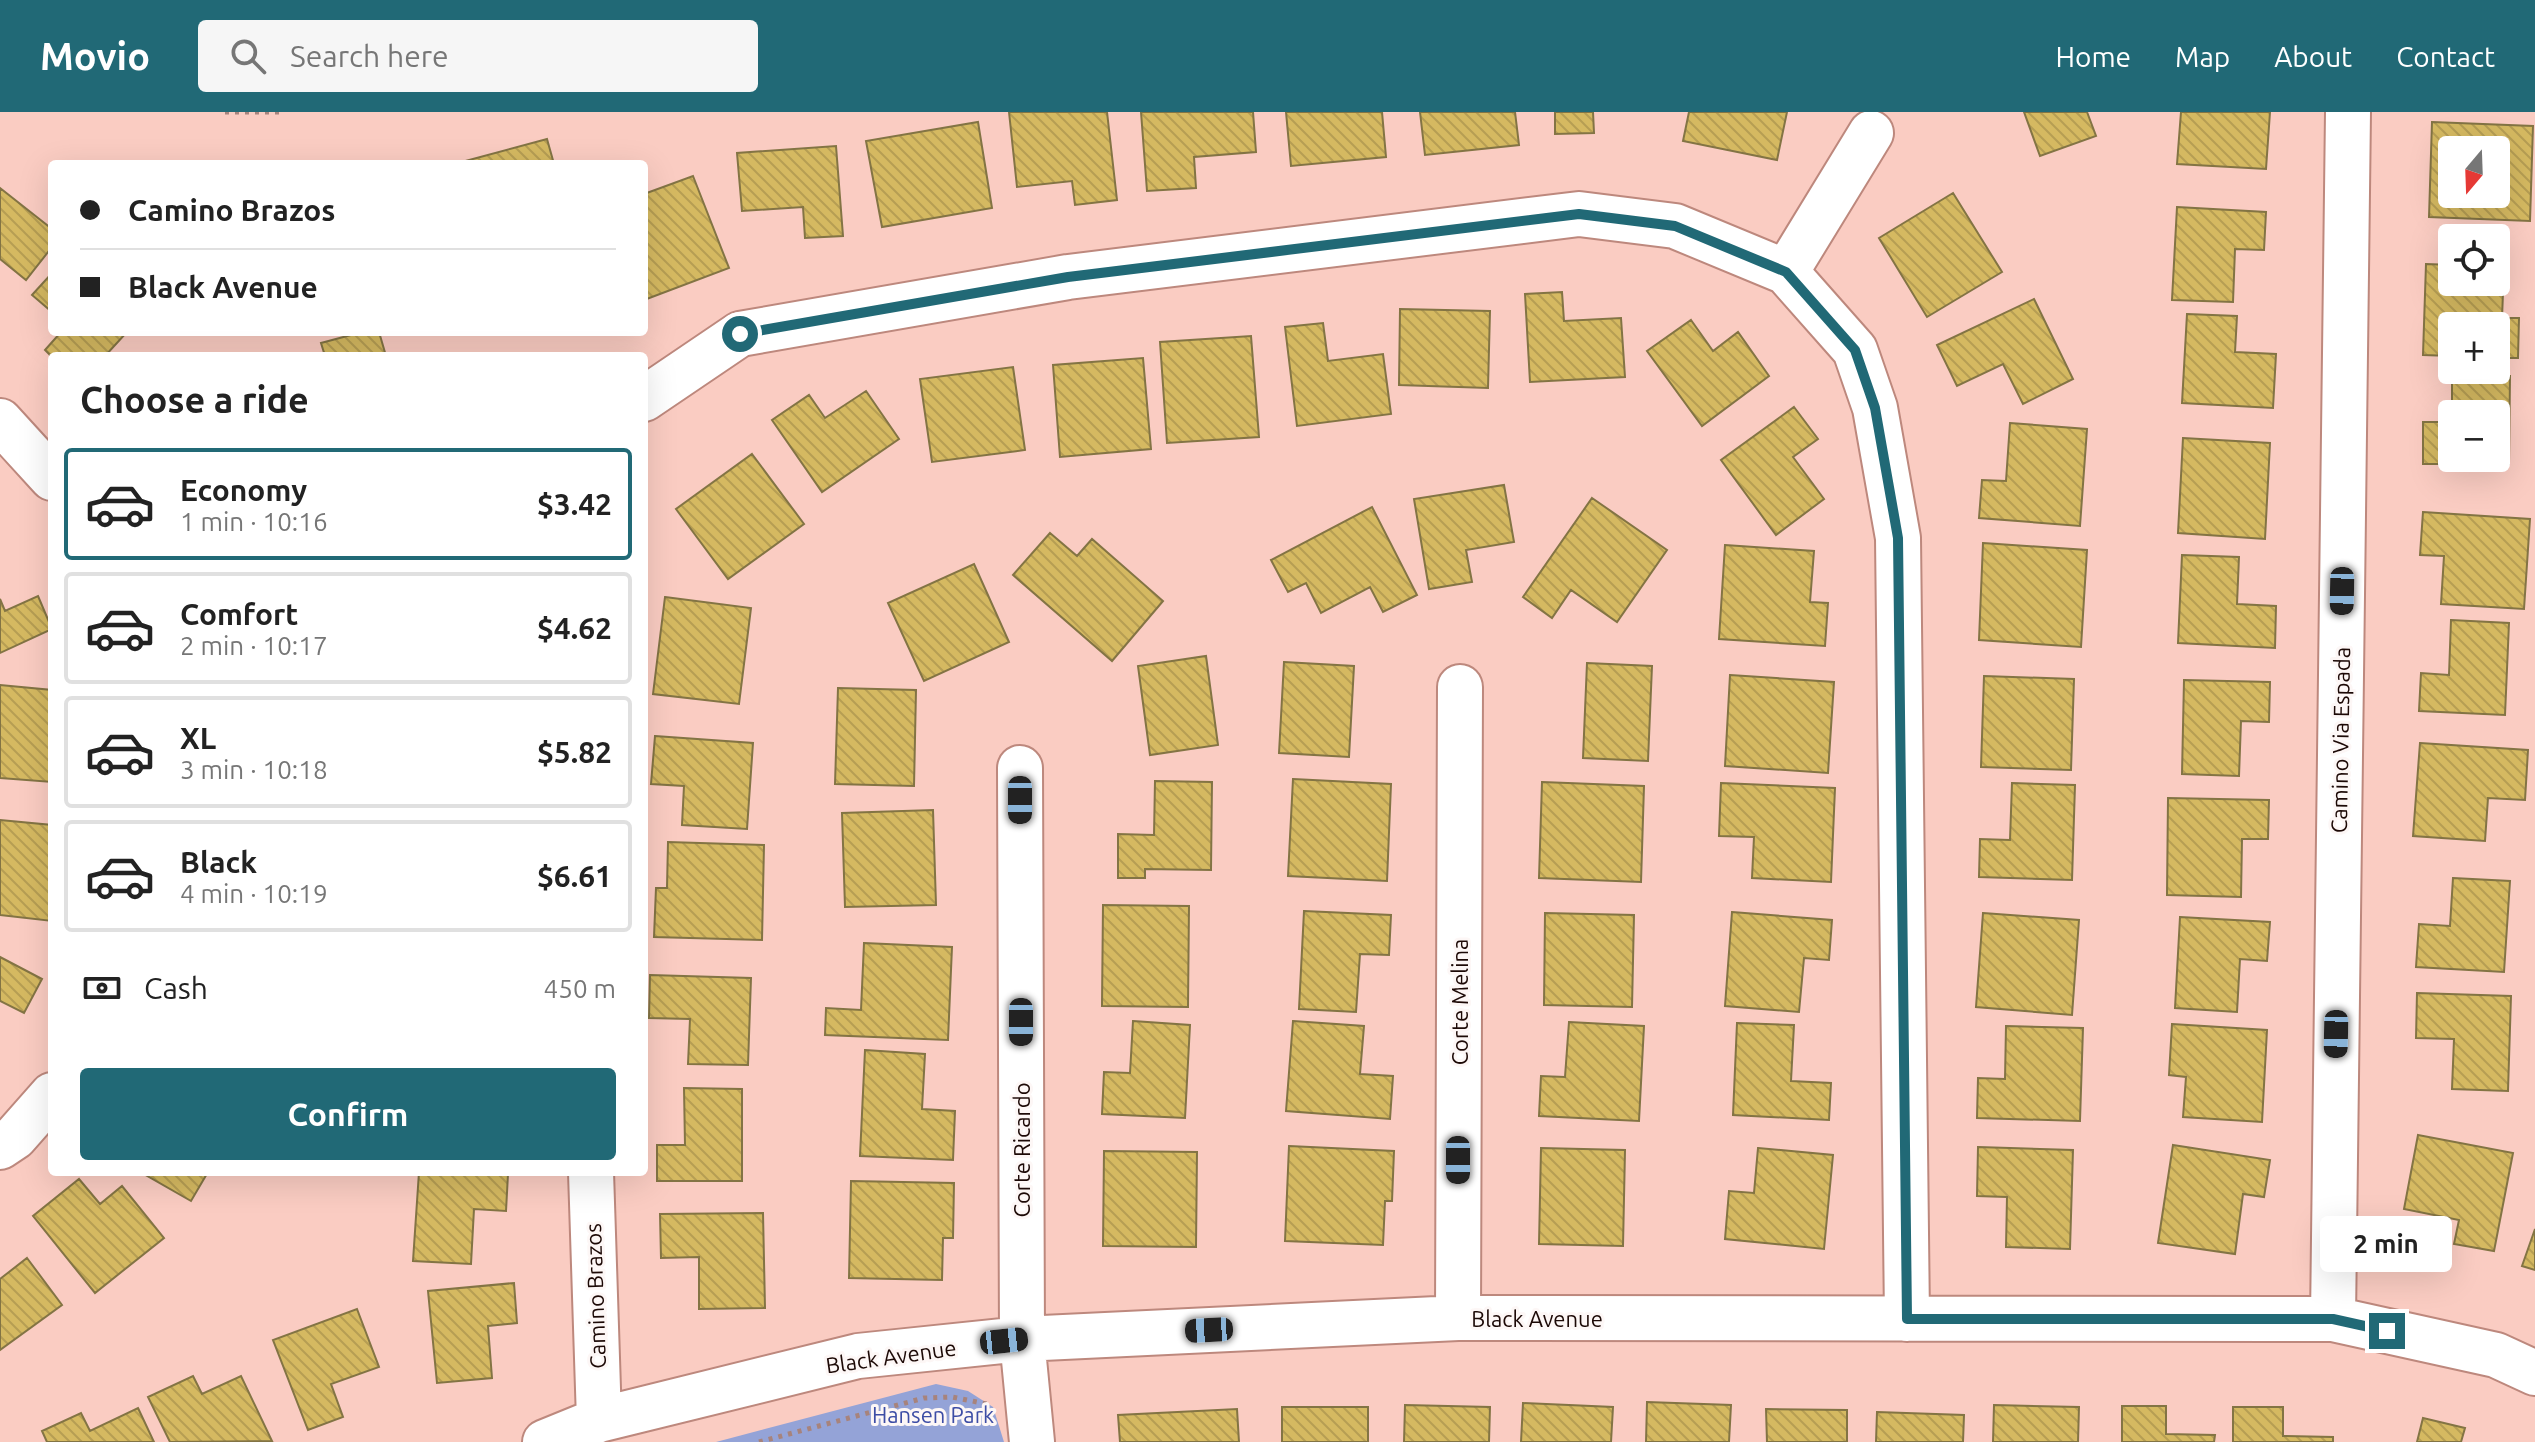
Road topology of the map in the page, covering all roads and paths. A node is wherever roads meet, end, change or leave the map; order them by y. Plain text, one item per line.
1 (225, 112) edge
2 (284, 112) edge
3 (2348, 112) edge
4 (1871, 133) dead end
5 (1786, 272) junction
6 (648, 396) edge
7 (0, 421) edge
8 (48, 474) edge
9 (1460, 687) dead end
10 (1020, 768) dead end
11 (48, 1100) edge
12 (0, 1147) edge
13 (591, 1176) edge
14 (1458, 1318) junction
15 (1907, 1319) junction
16 (2333, 1319) junction
17 (1022, 1339) junction
18 (2535, 1373) edge
19 (992, 1417) dead end
20 (599, 1420) junction
21 (545, 1442) edge
22 (759, 1442) edge
23 (1032, 1442) edge

1 - 2 path
3 - 16 street, Camino Via Espada
4 - 5 street
5 - 6 street
5 - 15 street
7 - 8 street
9 - 14 street, Corte Melina
10 - 17 street, Corte Ricardo
11 - 12 street
13 - 20 street, Camino Brazos
14 - 15 street, Black Avenue
14 - 17 street, Black Avenue
15 - 16 street, Black Avenue
16 - 18 street, Black Avenue
17 - 20 street, Black Avenue
17 - 23 street, Corte Ricardo
19 - 22 path
20 - 21 street, Black Avenue

